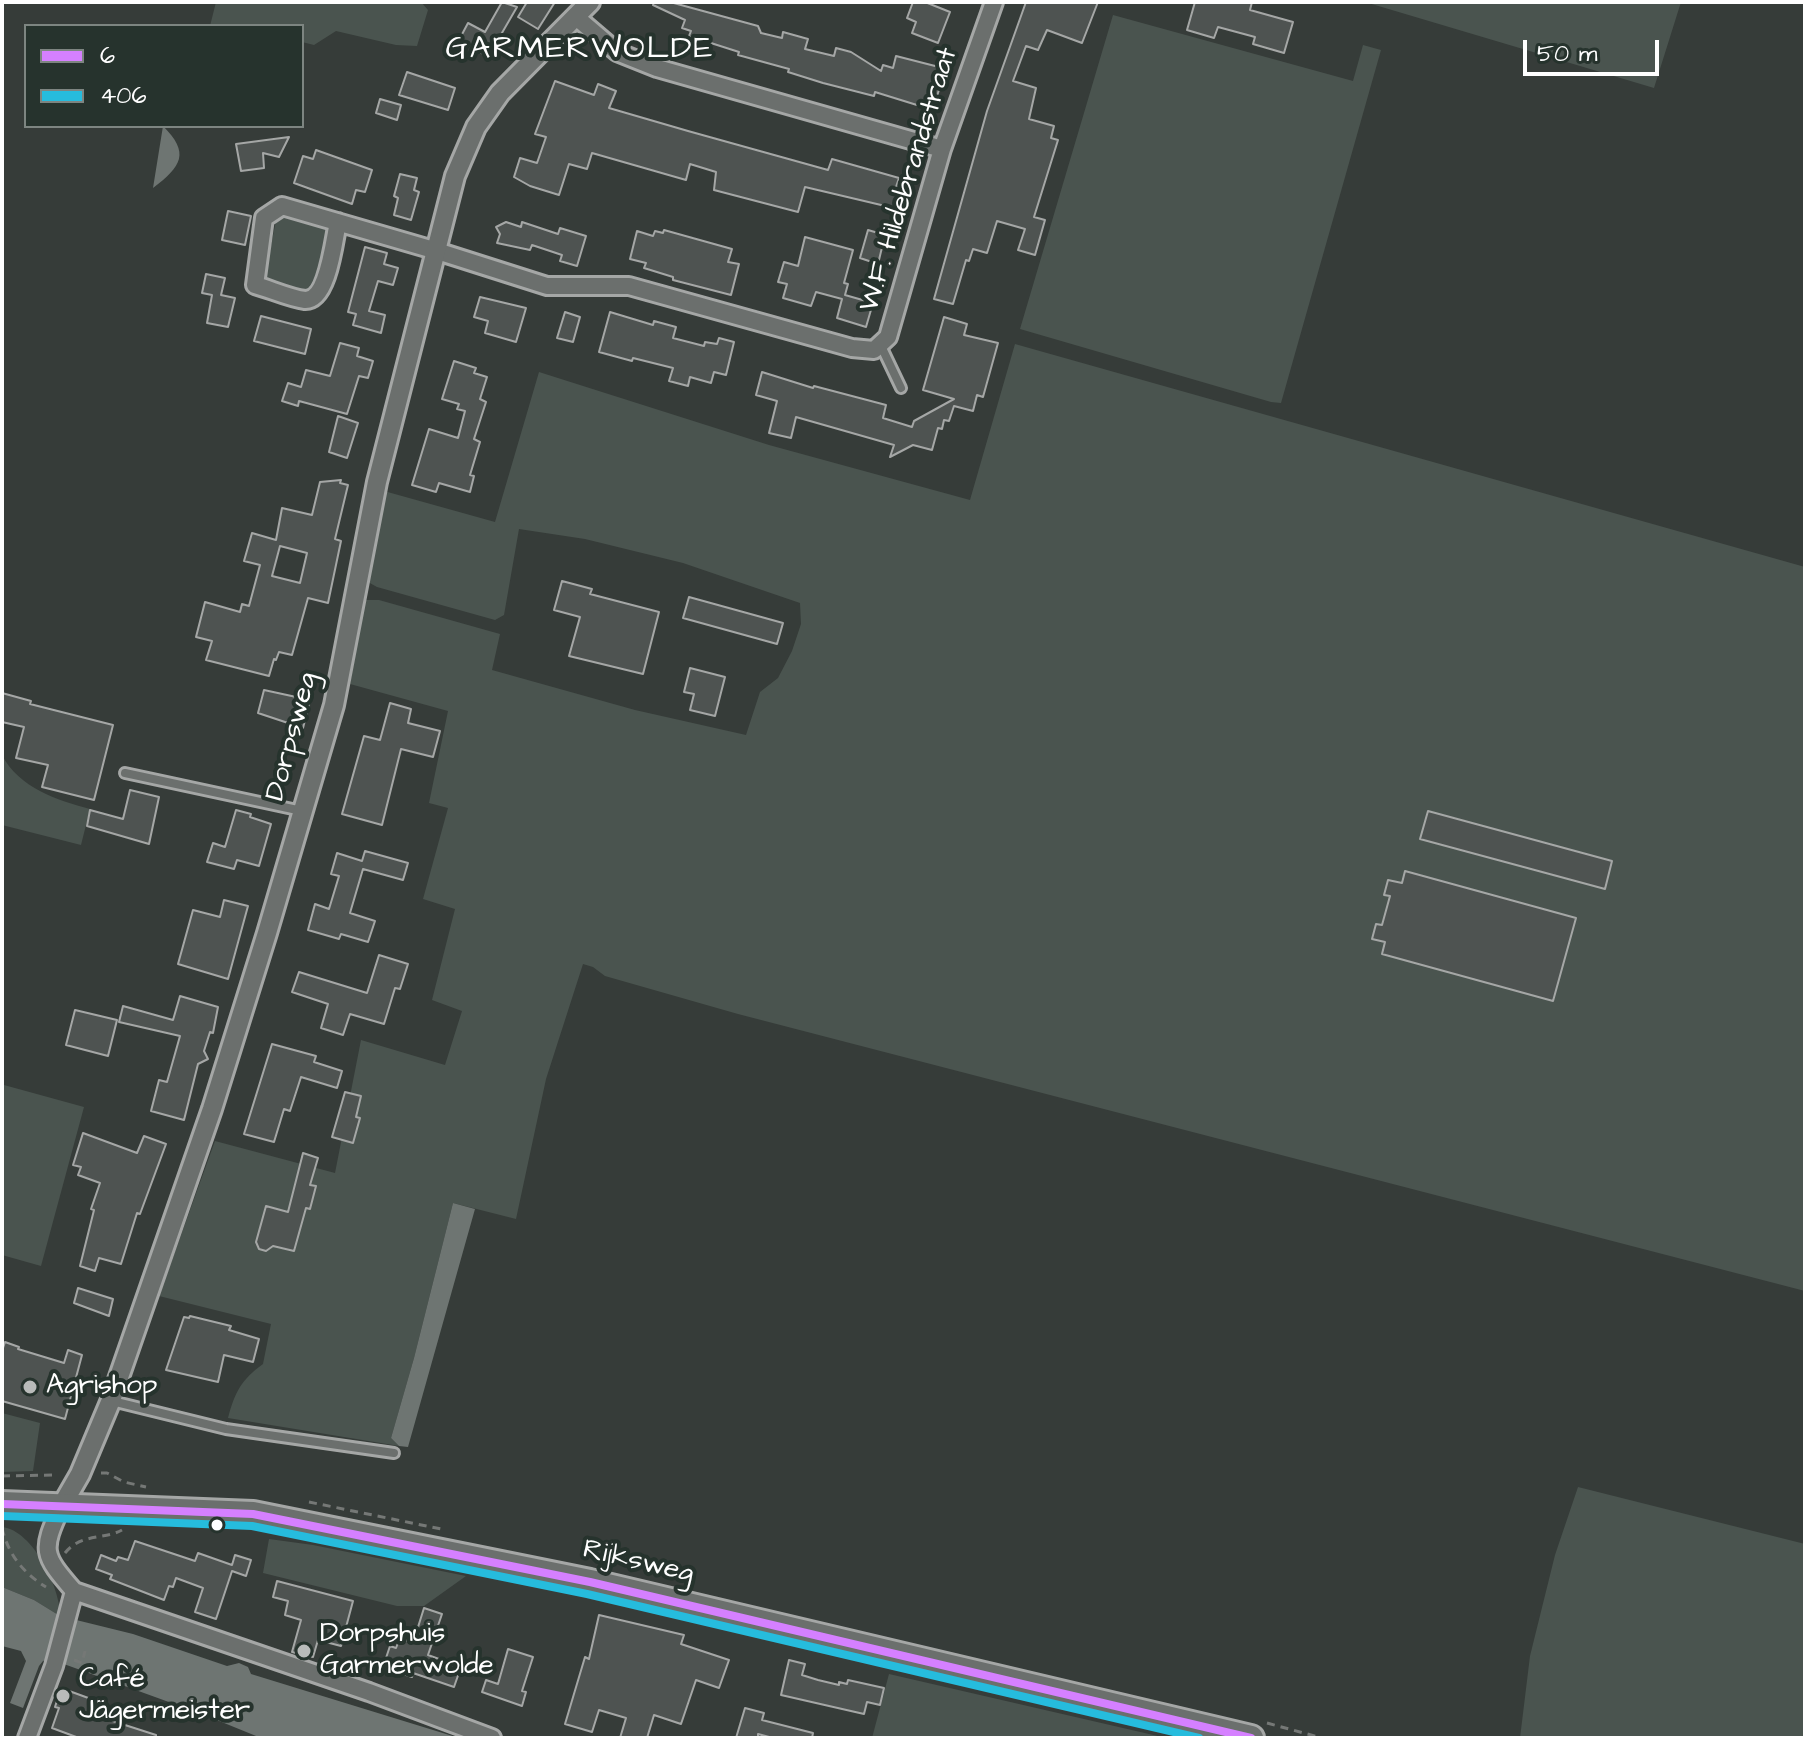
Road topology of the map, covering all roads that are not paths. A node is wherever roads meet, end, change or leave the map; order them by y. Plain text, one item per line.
1 (590, 2) edge
2 (994, 2) edge
3 (576, 17) junction
4 (942, 149) junction
5 (338, 222) junction
6 (437, 251) junction
7 (881, 346) junction
8 (901, 388) dead end
9 (125, 773) dead end
10 (302, 811) junction
11 (111, 1400) junction
12 (394, 1453) dead end
13 (2, 1504) edge
14 (61, 1507) junction
15 (74, 1591) junction
16 (27, 1738) edge
17 (492, 1738) edge
18 (1251, 1738) edge

1 - 3 street, Dorpsweg
2 - 4 street, W.F. Hildebrandstraat
3 - 4 street
3 - 6 street, Dorpsweg
4 - 7 street, W.F. Hildebrandstraat
5 - 5 street, W.F. Hildebrandstraat
5 - 6 street, W.F. Hildebrandstraat
6 - 7 street, W.F. Hildebrandstraat
6 - 10 street, Dorpsweg
7 - 8 lane
9 - 10 lane
10 - 11 street, Dorpsweg
11 - 12 lane
11 - 14 street, Dorpsweg
13 - 14 main road, Rijksweg
14 - 15 street
14 - 18 main road, Rijksweg
15 - 16 street
15 - 17 street

